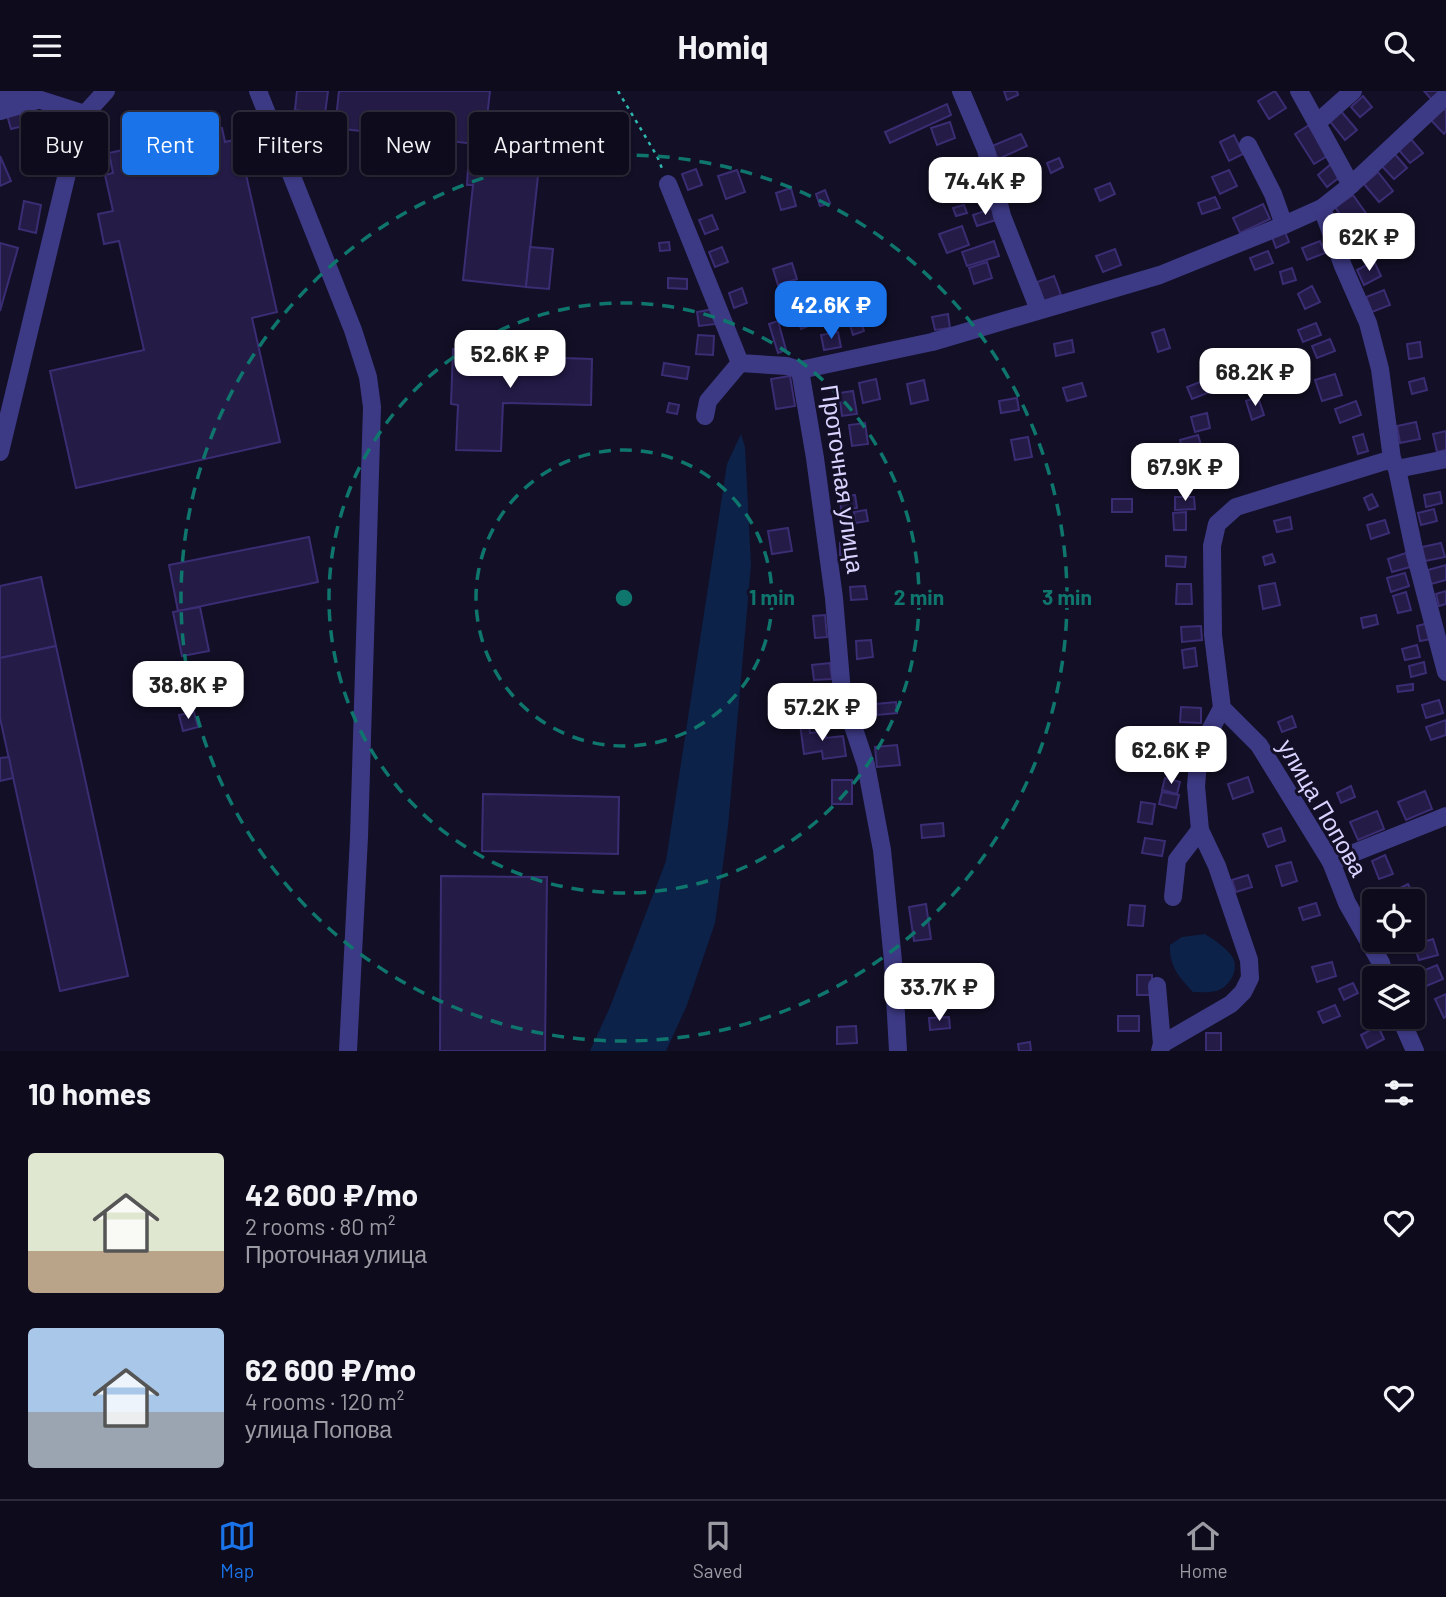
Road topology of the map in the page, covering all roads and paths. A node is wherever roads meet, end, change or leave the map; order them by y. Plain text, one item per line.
1 (106, 91) edge
2 (258, 91) edge
3 (618, 91) edge
4 (961, 91) edge
5 (1299, 91) edge
6 (1353, 91) edge
7 (0, 95) edge
8 (1446, 96) edge
9 (40, 98) junction
10 (0, 111) edge
11 (79, 112) edge
12 (87, 112) edge
13 (1318, 122) junction
14 (1248, 145) dead end
15 (67, 175) edge
16 (668, 184) joint
17 (1351, 185) junction
18 (1322, 208) junction
19 (1284, 225) junction
20 (1039, 310) junction
21 (740, 363) junction
22 (800, 370) junction
23 (705, 416) dead end
24 (0, 452) edge
25 (1446, 459) edge
26 (1394, 464) junction
27 (1446, 672) edge
28 (1222, 708) junction
29 (1446, 817) edge
30 (1200, 830) junction
31 (1331, 862) junction
32 (1174, 897) dead end
33 (1382, 966) edge
34 (1157, 986) dead end
35 (1405, 1029) edge
36 (1161, 1047) edge
37 (348, 1051) edge
38 (898, 1051) edge
39 (1415, 1051) edge

1 - 12 street
2 - 37 street
3 - 16 path
4 - 20 street
5 - 13 street
6 - 13 street
7 - 9 street
8 - 17 street
9 - 10 street
9 - 11 street
13 - 17 street
14 - 19 street
15 - 24 street
16 - 21 street
17 - 18 street
18 - 19 street
18 - 26 street
19 - 20 street
20 - 22 street
21 - 22 street
21 - 23 street
22 - 38 street, Проточная улица
25 - 26 street
26 - 27 street
26 - 28 street
28 - 30 street
28 - 31 street, улица Попова
29 - 31 street
30 - 32 street
30 - 36 street
31 - 33 street, улица Попова
34 - 36 street
35 - 39 street

